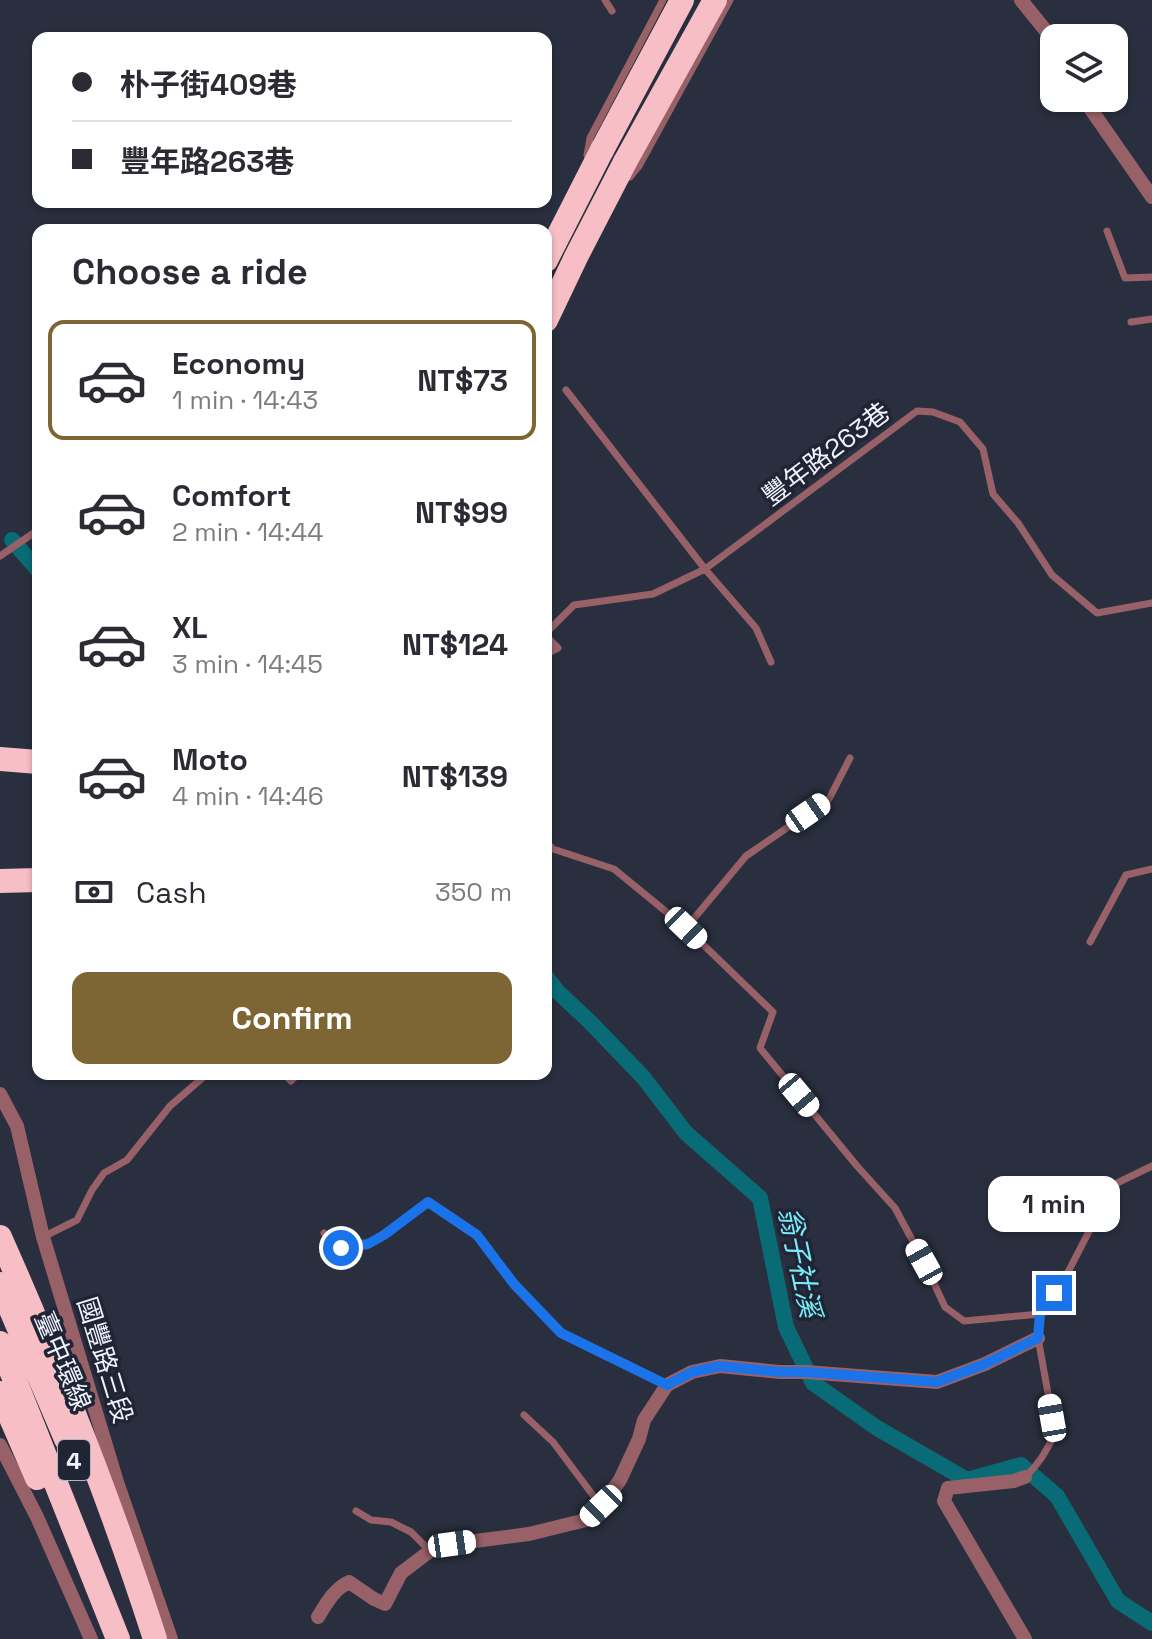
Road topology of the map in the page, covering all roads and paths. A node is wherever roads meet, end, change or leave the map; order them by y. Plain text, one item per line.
1 (605, 0) edge
2 (663, 0) edge
3 (682, 0) edge
4 (715, 0) edge
5 (730, 0) edge
6 (1021, 0) edge
7 (612, 11) dead end
8 (1040, 24) edge
9 (1093, 112) edge
10 (613, 172) junction
11 (1152, 197) edge
12 (1107, 231) dead end
13 (552, 248) edge
14 (1152, 277) edge
15 (552, 307) edge
16 (1152, 319) edge
17 (1131, 322) dead end
18 (566, 390) dead end
19 (32, 534) edge
20 (0, 556) edge
21 (705, 569) junction
22 (1152, 603) edge
23 (552, 629) edge
24 (771, 662) dead end
25 (850, 758) dead end
26 (0, 759) edge
27 (32, 762) edge
28 (552, 852) edge
29 (1152, 869) edge
30 (32, 880) edge
31 (0, 881) edge
32 (686, 928) junction
33 (1090, 942) dead end
34 (200, 1080) edge
35 (0, 1094) edge
36 (1152, 1166) edge
37 (324, 1233) dead end
38 (0, 1237) edge
39 (43, 1237) junction
40 (0, 1284) edge
41 (1040, 1314) junction
42 (1038, 1338) junction
43 (0, 1343) edge
44 (667, 1385) junction
45 (0, 1393) edge
46 (524, 1415) dead end
47 (0, 1445) edge
48 (1030, 1472) joint
49 (601, 1506) junction
50 (356, 1511) dead end
51 (430, 1551) junction
52 (318, 1617) dead end
53 (91, 1639) edge
54 (109, 1639) edge
55 (118, 1639) edge
56 (144, 1639) edge
57 (155, 1639) edge
58 (171, 1639) edge
59 (1025, 1639) edge

1 - 7 lane
2 - 10 lane
3 - 13 highway, bridge
4 - 10 highway
5 - 10 lane
6 - 8 street
9 - 11 street
10 - 15 highway, bridge
12 - 14 lane
16 - 17 lane
18 - 21 lane
19 - 20 lane
21 - 22 lane, 豐年路263巷
21 - 23 lane, 豐年路263巷
21 - 24 lane
25 - 32 lane
26 - 27 highway
28 - 32 lane
29 - 33 lane
30 - 31 highway
32 - 41 lane
34 - 39 lane
35 - 39 street, 國豐路三段
36 - 41 lane
37 - 44 lane
38 - 57 highway
39 - 58 street, 國豐路三段
40 - 56 highway, 臺中環線 / 4
41 - 42 lane
42 - 44 street
42 - 48 lane
43 - 55 highway, 臺中環線 / 4
44 - 49 street
45 - 54 highway
46 - 49 lane
47 - 53 street
48 - 59 street
49 - 51 street
50 - 51 lane
51 - 52 street

